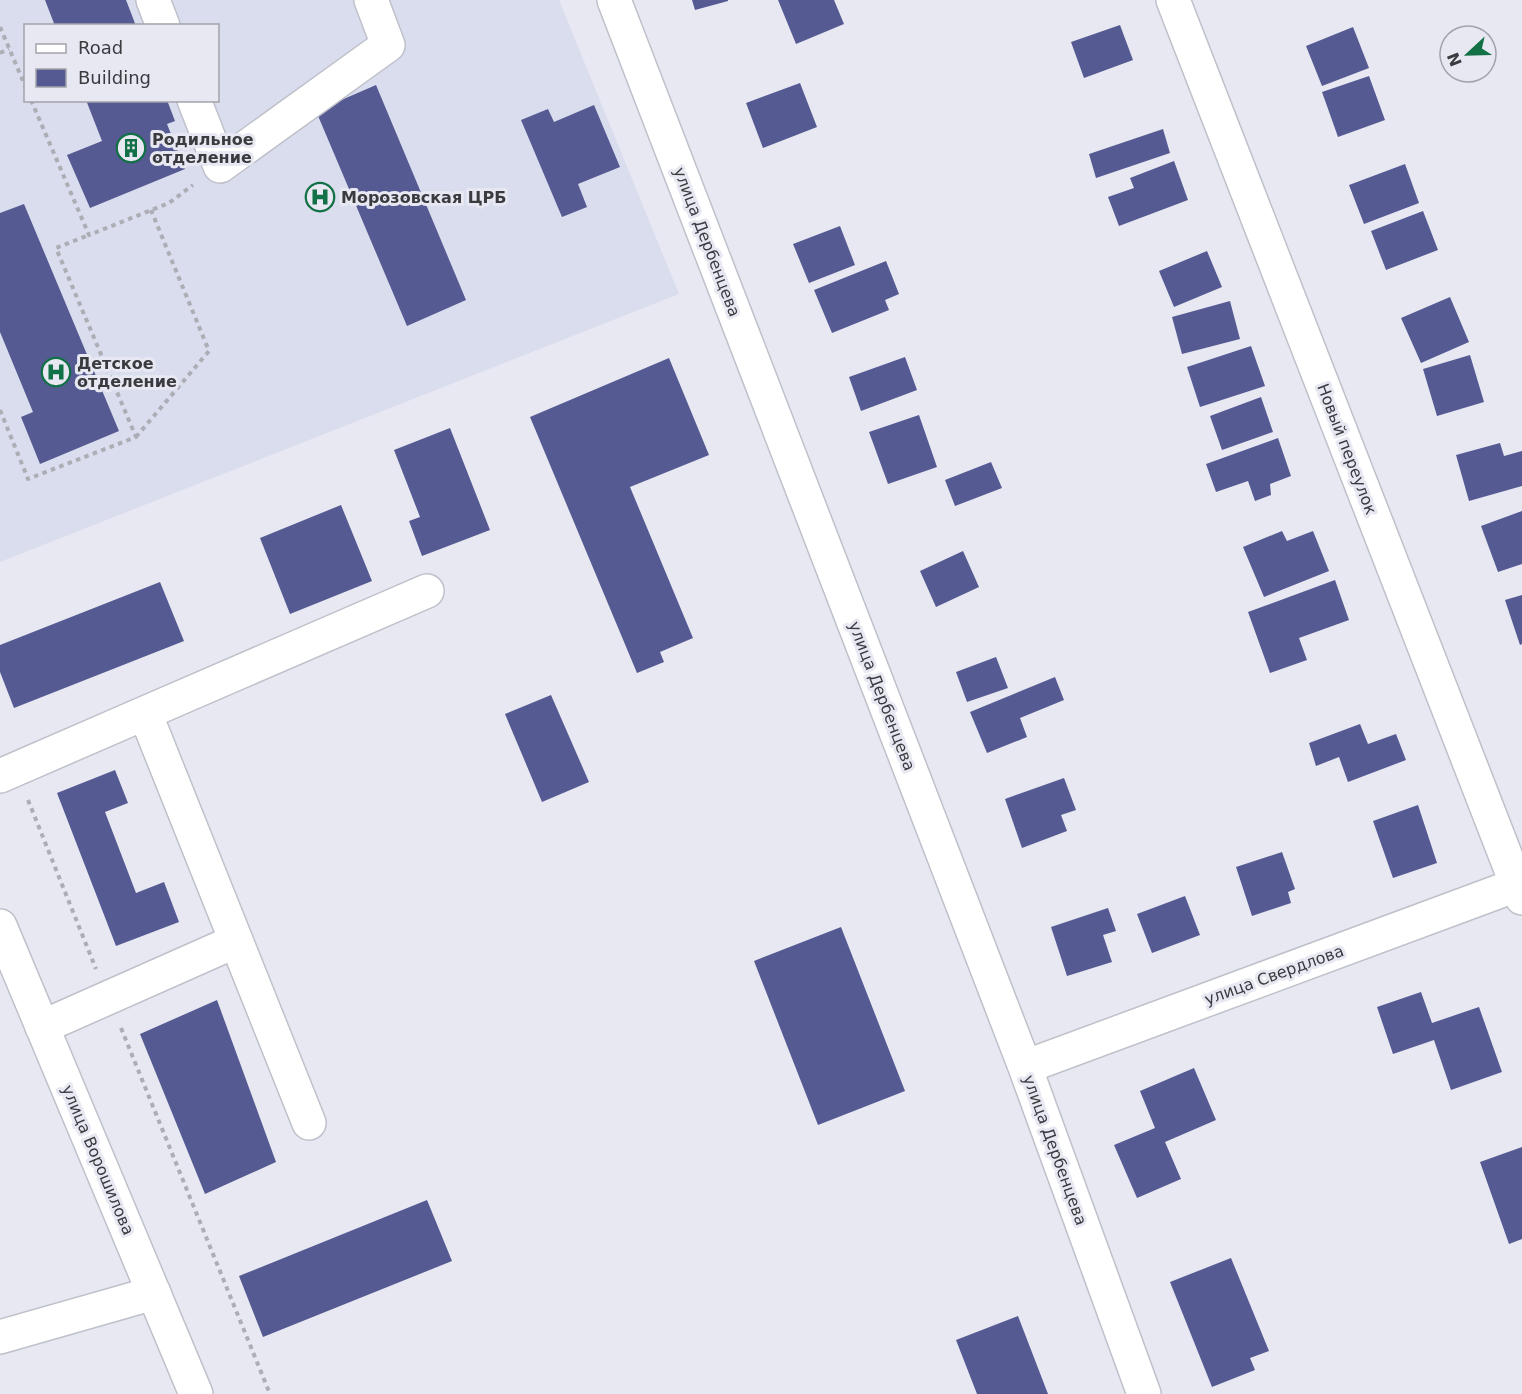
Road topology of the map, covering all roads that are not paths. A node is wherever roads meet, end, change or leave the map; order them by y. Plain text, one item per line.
1 (153, 0) edge
2 (371, 0) edge
3 (614, 0) edge
4 (1173, 0) edge
5 (162, 24) edge
6 (195, 102) edge
7 (427, 591) dead end
8 (145, 713) junction
9 (8, 773) edge
10 (1520, 888) edge
11 (0, 926) edge
12 (236, 941) junction
13 (42, 1027) junction
14 (1025, 1067) junction
15 (309, 1123) dead end
16 (154, 1293) junction
17 (0, 1337) edge
18 (196, 1394) edge
19 (1144, 1394) edge

1 - 5 street
2 - 6 street
3 - 14 street, улица Дербенцева
4 - 10 street, Новый переулок
7 - 8 street
8 - 9 street
8 - 12 street
10 - 14 street, улица Свердлова
11 - 13 street, улица Ворошилова
12 - 13 street
12 - 15 street
13 - 16 street, улица Ворошилова
14 - 19 street, улица Дербенцева
16 - 17 street
16 - 18 street, улица Ворошилова

